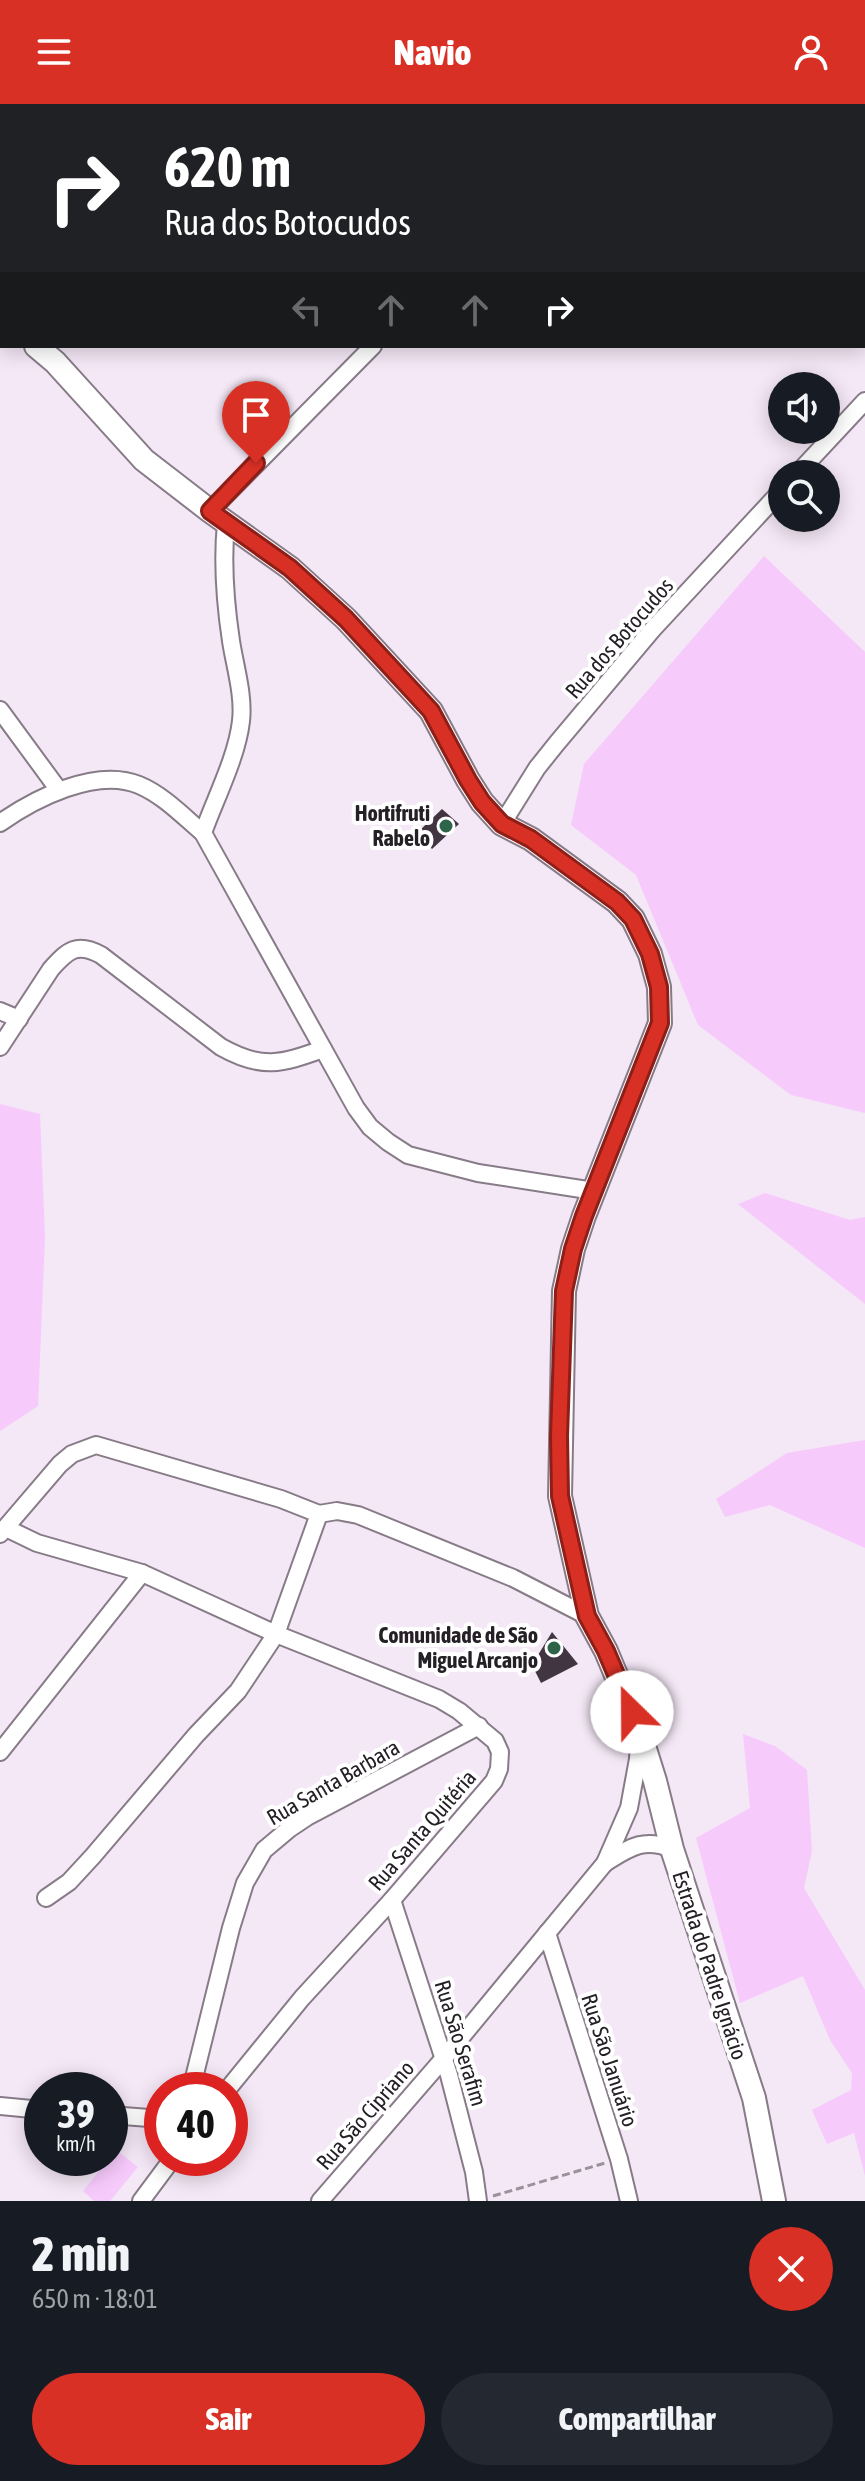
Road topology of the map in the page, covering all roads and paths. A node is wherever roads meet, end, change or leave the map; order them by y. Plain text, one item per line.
1 (38, 348) edge
2 (371, 348) edge
3 (865, 401) edge
4 (810, 460) edge
5 (768, 505) edge
6 (218, 517) junction
7 (0, 710) edge
8 (58, 789) junction
9 (0, 823) edge
10 (502, 824) junction
11 (203, 833) junction
12 (0, 1011) edge
13 (19, 1019) junction
14 (0, 1047) edge
15 (323, 1049) junction
16 (594, 1191) junction
17 (319, 1514) junction
18 (3, 1531) edge
19 (142, 1573) junction
20 (587, 1616) junction
21 (276, 1634) junction
22 (479, 1726) junction
23 (639, 1730) junction
24 (0, 1752) edge
25 (672, 1849) junction
26 (605, 1863) junction
27 (46, 1898) dead end
28 (392, 1900) junction
29 (547, 1933) junction
30 (444, 2058) junction
31 (196, 2072) edge
32 (242, 2072) edge
33 (0, 2106) edge
34 (24, 2108) edge
35 (619, 2159) junction
36 (160, 2176) edge
37 (141, 2201) edge
38 (320, 2201) edge
39 (478, 2201) edge
40 (629, 2201) edge
41 (774, 2201) edge

1 - 6 street
2 - 6 street
3 - 4 street
5 - 10 street, Rua dos Botocudos
6 - 10 street
6 - 11 street
7 - 8 street
8 - 9 street
8 - 11 street
10 - 16 street, Estrada do Padre Ignácio
11 - 15 street
12 - 13 street
13 - 14 street
13 - 15 street
15 - 16 street
16 - 20 street, Estrada do Padre Ignácio
17 - 18 street
17 - 20 street
17 - 21 street
18 - 19 street, Rua Santa Quitéria
19 - 21 street, Rua Santa Quitéria
19 - 24 street
20 - 23 street, Estrada do Padre Ignácio
21 - 22 street, Rua Santa Quitéria
21 - 27 street
22 - 28 street, Rua Santa Quitéria
22 - 31 street, Rua Santa Barbara
23 - 25 street, Estrada do Padre Ignácio
23 - 26 street
25 - 26 street
25 - 41 street, Estrada do Padre Ignácio
26 - 29 street, Rua São Cipriano
28 - 30 street, Rua São Serafim
28 - 32 street, Rua Santa Quitéria
29 - 30 street, Rua São Cipriano
29 - 35 street, Rua São Januário
30 - 38 street, Rua São Cipriano
30 - 39 street, Rua São Serafim
33 - 34 street
35 - 39 path
35 - 40 street, Rua São Januário
36 - 37 street

